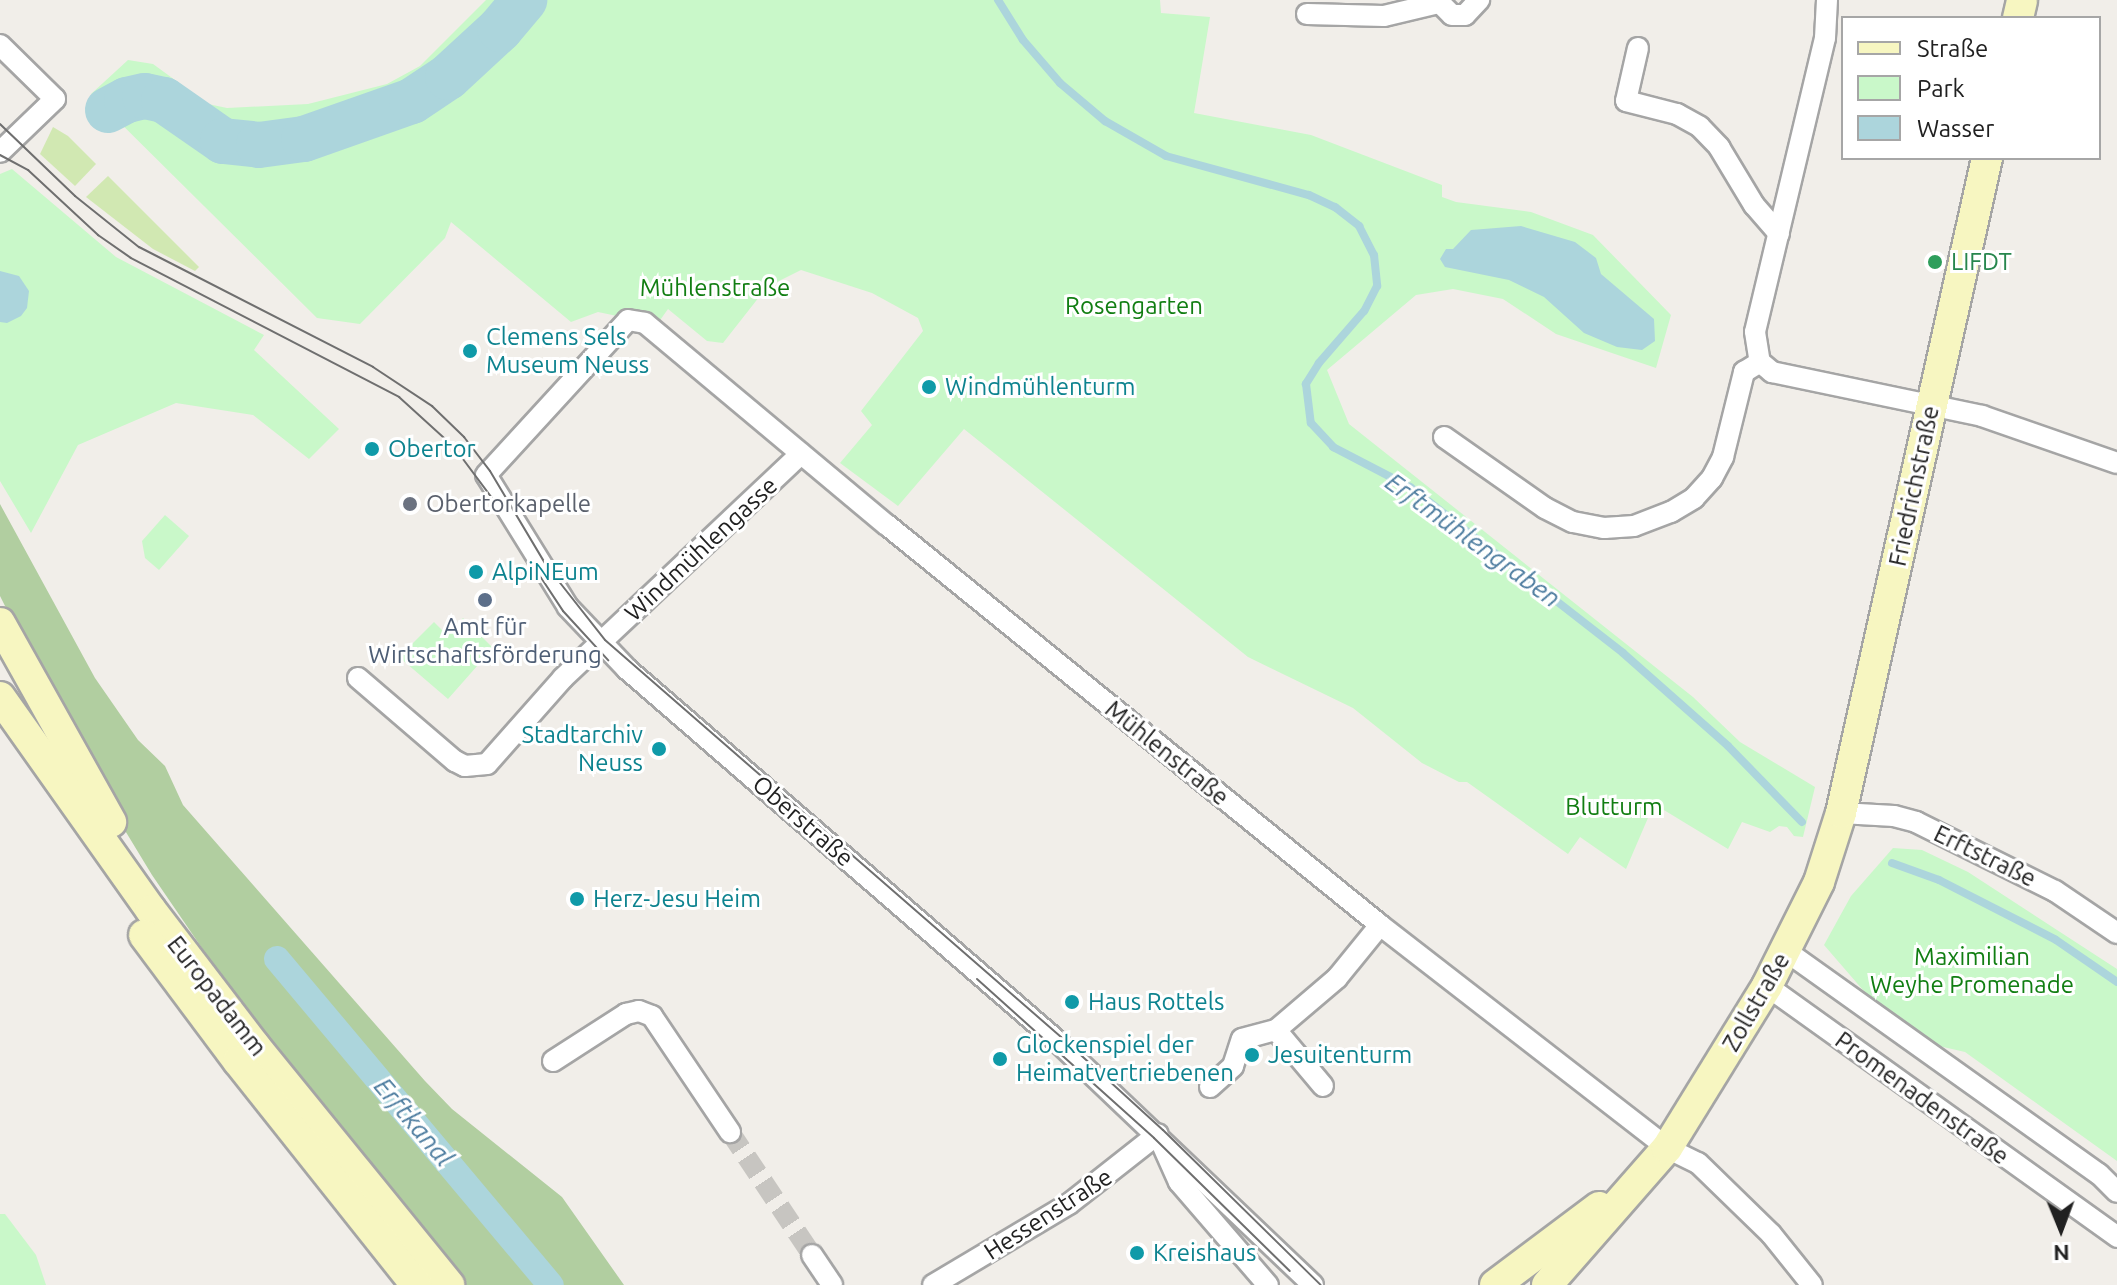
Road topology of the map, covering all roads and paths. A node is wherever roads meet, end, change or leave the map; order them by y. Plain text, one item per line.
1 (1479, 0) edge
2 (1827, 0) edge
3 (1437, 2) edge
4 (1307, 14) dead end
5 (0, 45) edge
6 (1638, 48) dead end
7 (0, 152) edge
8 (1987, 160) edge
9 (1779, 234) junction
10 (1760, 362) junction
11 (1932, 406) junction
12 (1444, 437) dead end
13 (801, 454) junction
14 (2117, 463) edge
15 (486, 475) joint
16 (0, 623) edge
17 (600, 644) junction
18 (358, 678) dead end
19 (0, 697) edge
20 (0, 731) edge
21 (1841, 813) junction
22 (1380, 925) junction
23 (2117, 933) edge
24 (1786, 951) junction
25 (1767, 986) junction
26 (1276, 1030) junction
27 (255, 1046) junction
28 (553, 1061) dead end
29 (1323, 1086) dead end
30 (1210, 1087) dead end
31 (730, 1132) tunnel mouth
32 (1158, 1134) junction
33 (1667, 1148) junction
34 (1643, 1175) junction
35 (2117, 1192) edge
36 (2117, 1237) edge
37 (812, 1255) tunnel mouth
38 (416, 1285) edge
39 (449, 1285) edge
40 (832, 1285) edge
41 (933, 1285) edge
42 (1268, 1285) edge
43 (1313, 1285) edge
44 (1495, 1285) edge
45 (1547, 1285) edge
46 (1812, 1285) edge

1 - 3 street
2 - 9 street
3 - 4 street
5 - 7 street
6 - 9 street
8 - 11 main road, Friedrichstraße
9 - 10 street
10 - 11 street
10 - 12 street
11 - 14 street
11 - 21 main road, Friedrichstraße
13 - 15 street, Mühlenstraße
13 - 17 street, Windmühlengasse
13 - 22 street, Mühlenstraße
15 - 17 street, Oberstraße
16 - 27 main road
17 - 18 street, Windmühlengasse
17 - 32 street, Oberstraße
19 - 27 main road, Europadamm
20 - 38 main road, Europadamm
21 - 23 street, Erftstraße
21 - 24 main road, Zollstraße
22 - 26 street
22 - 33 street, Mühlenstraße
24 - 25 main road, Zollstraße
24 - 35 street, Promenadenstraße
25 - 33 main road, Zollstraße
25 - 36 street, Promenadenstraße
26 - 29 street
26 - 30 street
27 - 39 main road, Europadamm
28 - 31 street
32 - 41 street, Hessenstraße
32 - 42 street, Oberstraße
32 - 43 street, Oberstraße
33 - 34 main road, Zollstraße
33 - 46 street, Mühlenstraße
34 - 44 main road, Zollstraße
34 - 45 main road, Zollstraße
37 - 40 street

